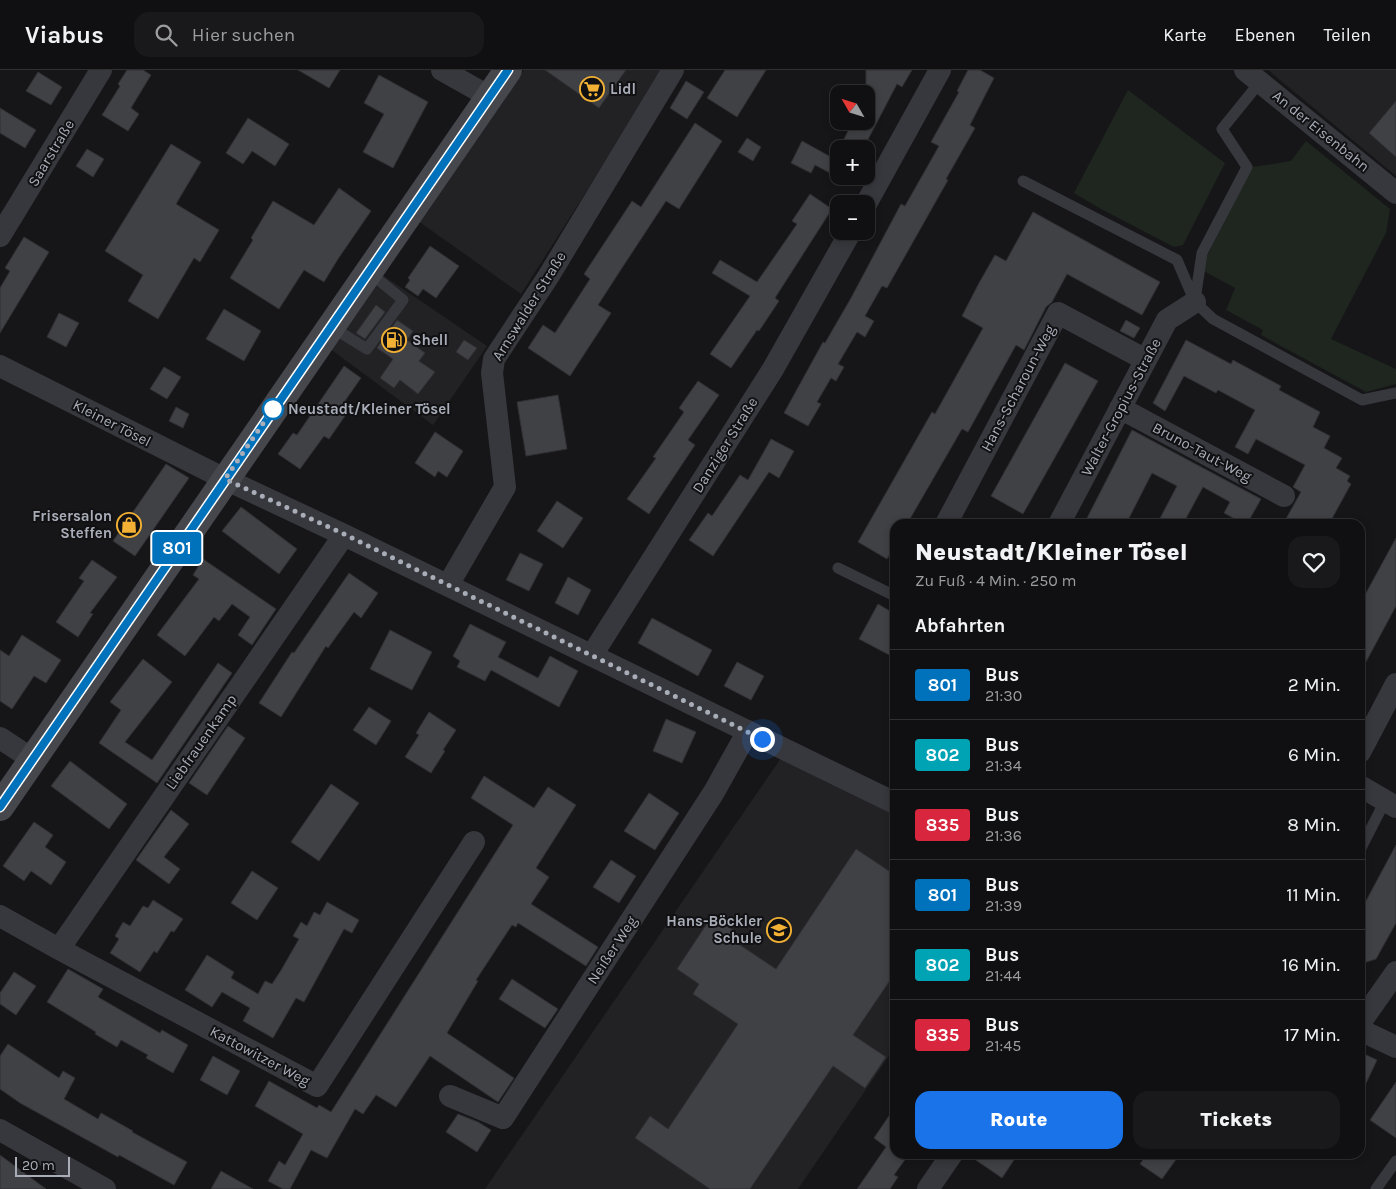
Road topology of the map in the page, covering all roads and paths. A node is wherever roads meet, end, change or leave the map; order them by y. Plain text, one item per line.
1 (102, 70) edge
2 (442, 70) edge
3 (508, 70) edge
4 (673, 70) edge
5 (940, 70) edge
6 (1253, 76) edge
7 (488, 96) junction
8 (1024, 181) dead end
9 (1396, 193) edge
10 (871, 195) edge
11 (0, 236) edge
12 (846, 240) edge
13 (368, 270) junction
14 (1195, 302) junction
15 (330, 326) junction
16 (1146, 360) junction
17 (0, 366) edge
18 (1396, 393) edge
19 (1120, 408) junction
20 (225, 479) junction
21 (1284, 496) dead end
22 (949, 519) edge
23 (1062, 519) edge
24 (344, 534) junction
25 (838, 568) dead end
26 (448, 585) junction
27 (890, 594) edge
28 (592, 655) junction
29 (1396, 684) edge
30 (748, 731) junction
31 (0, 738) edge
32 (1365, 743) edge
33 (32, 759) junction
34 (1365, 789) edge
35 (890, 801) edge
36 (1390, 804) edge
37 (0, 807) edge
38 (474, 842) dead end
39 (1365, 842) edge
40 (0, 916) edge
41 (59, 949) junction
42 (1396, 972) edge
43 (1365, 1016) edge
44 (1365, 1032) edge
45 (1396, 1047) edge
46 (450, 1096) dead end
47 (0, 1130) edge
48 (949, 1159) edge
49 (1396, 1161) edge
50 (105, 1189) edge
51 (928, 1189) edge
52 (1376, 1189) edge

1 - 11 street, Saarstraße
2 - 7 street
3 - 7 street
4 - 26 street, Arnswalder Straße
5 - 10 street
6 - 9 street, An der Eisenbahn
6 - 14 lane
7 - 13 street
8 - 14 lane
12 - 28 street, Danziger Straße
13 - 15 street
13 - 15 lane
14 - 16 street, Walter-Gropius-Straße
14 - 18 lane
15 - 20 street
16 - 19 street, Walter-Gropius-Straße
16 - 22 street, Hans-Scharoun-Weg
17 - 20 street, Kleiner Tösel
19 - 21 street, Bruno-Taut-Weg
19 - 23 street, Walter-Gropius-Straße
20 - 24 street, Kleiner Tösel
20 - 33 street
24 - 26 street, Kleiner Tösel
24 - 41 street, Liebfrauenkamp
25 - 27 lane
26 - 28 street, Kleiner Tösel
28 - 30 street, Kleiner Tösel
29 - 32 street
30 - 35 street, Kleiner Tösel
30 - 46 street, Neißer Weg
31 - 33 street
33 - 37 street
34 - 36 street
36 - 39 lane
38 - 41 street, Kattowitzer Weg
40 - 41 street, Kattowitzer Weg
42 - 43 street
44 - 45 street
47 - 50 street
48 - 51 street
49 - 52 lane

